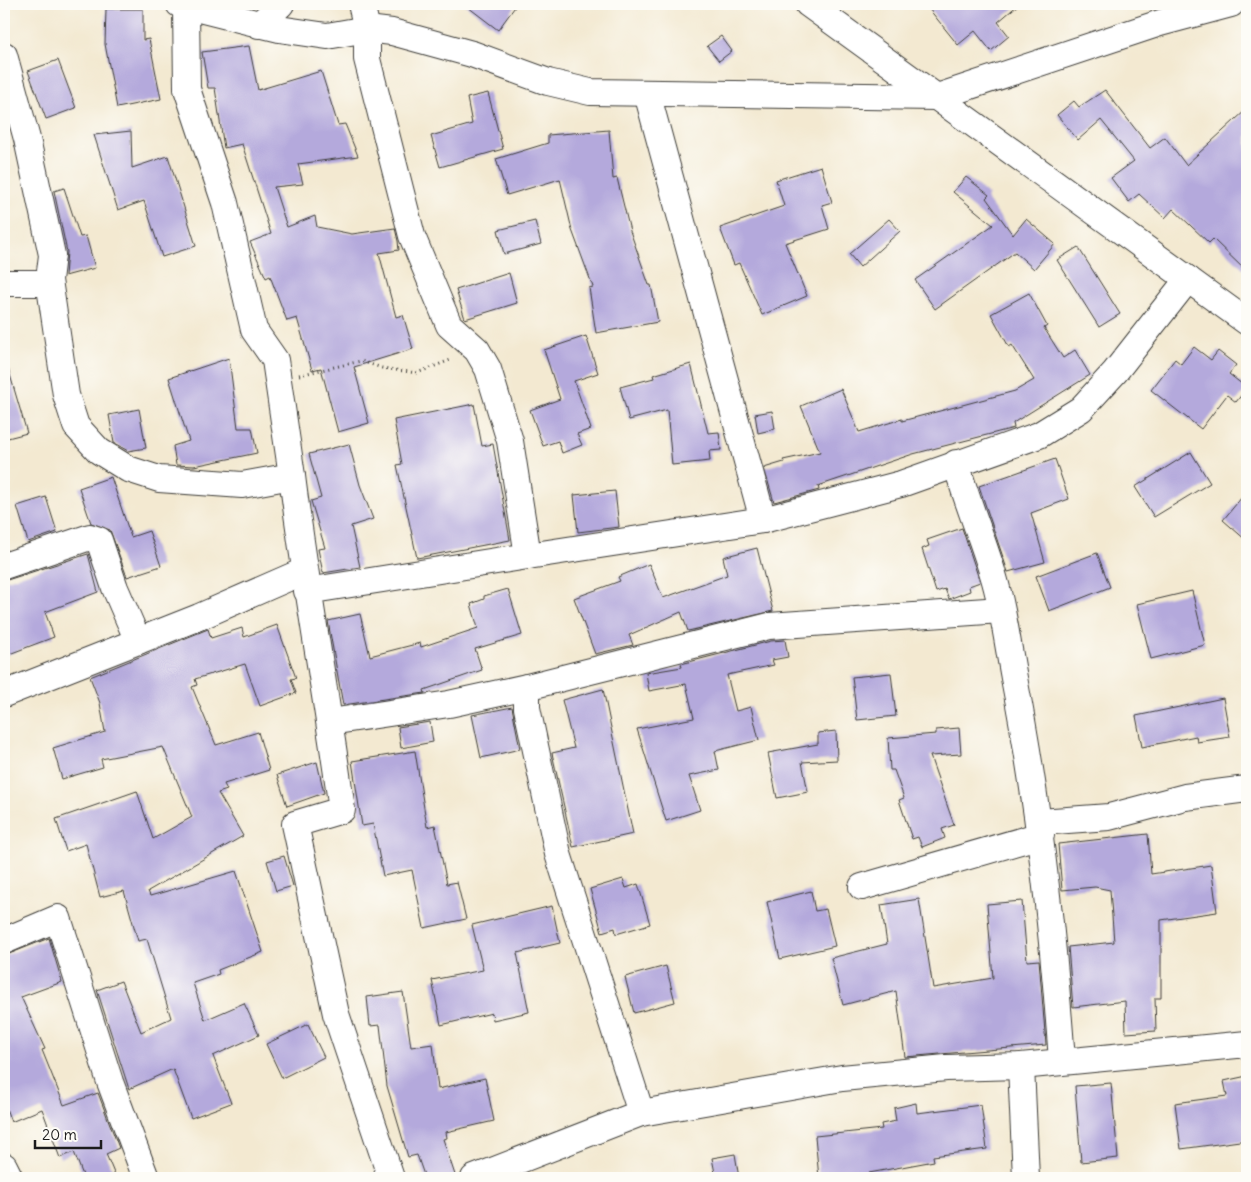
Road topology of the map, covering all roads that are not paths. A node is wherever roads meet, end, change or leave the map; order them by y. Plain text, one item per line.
1 (281, 4) edge
2 (361, 4) edge
3 (808, 4) edge
4 (1231, 4) edge
5 (183, 5) edge
6 (259, 24) junction
7 (367, 29) junction
8 (4, 55) edge
9 (647, 93) junction
10 (937, 96) junction
11 (9, 101) edge
12 (1188, 279) junction
13 (49, 280) junction
14 (4, 283) edge
15 (1247, 322) edge
16 (956, 463) junction
17 (292, 476) junction
18 (763, 520) junction
19 (528, 556) junction
20 (4, 566) edge
21 (306, 581) junction
22 (1001, 610) junction
23 (138, 640) junction
24 (527, 687) junction
25 (4, 694) edge
26 (330, 722) junction
27 (1247, 789) edge
28 (1040, 828) junction
29 (862, 887) dead end
30 (4, 941) edge
31 (1247, 1044) edge
32 (1062, 1061) junction
33 (1021, 1066) junction
34 (641, 1112) junction
35 (4, 1166) edge
36 (10, 1178) edge
37 (146, 1178) edge
38 (391, 1178) edge
39 (474, 1178) edge
40 (1026, 1178) edge

1 - 6 street
2 - 7 street
3 - 10 street
4 - 10 street
5 - 6 street
5 - 17 street
6 - 7 street
7 - 9 street
7 - 19 street
8 - 11 street
9 - 10 street
9 - 18 street
10 - 12 street
11 - 13 street
12 - 15 street
12 - 16 street
13 - 14 street
13 - 17 street
16 - 18 street
16 - 22 street
17 - 21 street
18 - 19 street
19 - 21 street
20 - 23 street
21 - 23 street
21 - 26 street
22 - 24 street
22 - 28 street
23 - 25 street
24 - 26 street
24 - 34 street
26 - 38 street
27 - 28 street
28 - 29 street
28 - 32 street
30 - 37 street
31 - 32 street
32 - 33 street
33 - 34 street
33 - 40 street
34 - 39 street
35 - 36 street

